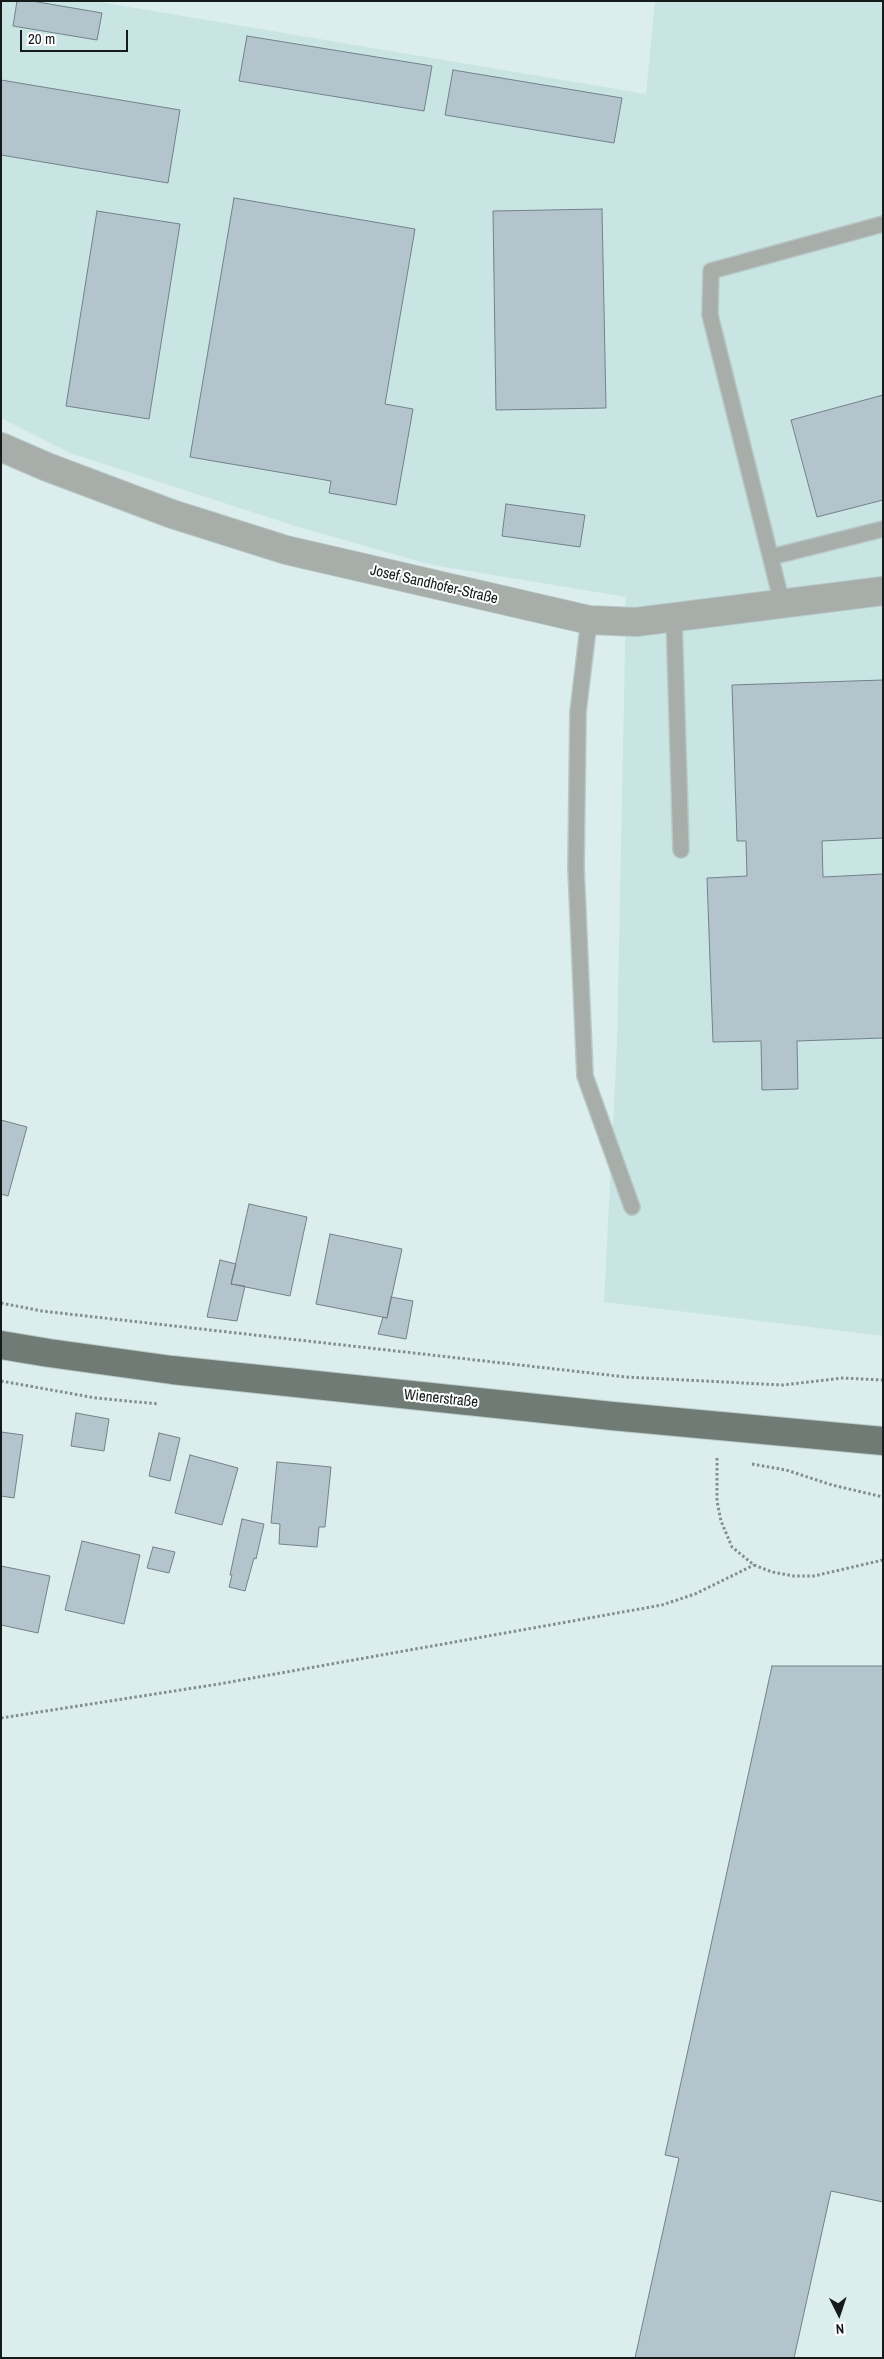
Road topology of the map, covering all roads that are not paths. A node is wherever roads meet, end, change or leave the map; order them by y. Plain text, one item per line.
1 (883, 224) edge
2 (1, 447) edge
3 (883, 529) edge
4 (771, 557) junction
5 (883, 591) edge
6 (782, 603) junction
7 (674, 618) junction
8 (590, 620) junction
9 (681, 850) dead end
10 (632, 1207) dead end
11 (1, 1344) edge
12 (883, 1442) edge

1 - 4 lane
2 - 8 street, Josef Sandhofer-Straße
3 - 4 lane
4 - 6 lane
5 - 6 street, Josef Sandhofer-Straße
6 - 7 street, Josef Sandhofer-Straße
7 - 8 street, Josef Sandhofer-Straße
7 - 9 lane
8 - 10 lane
11 - 12 main road, Wienerstraße

